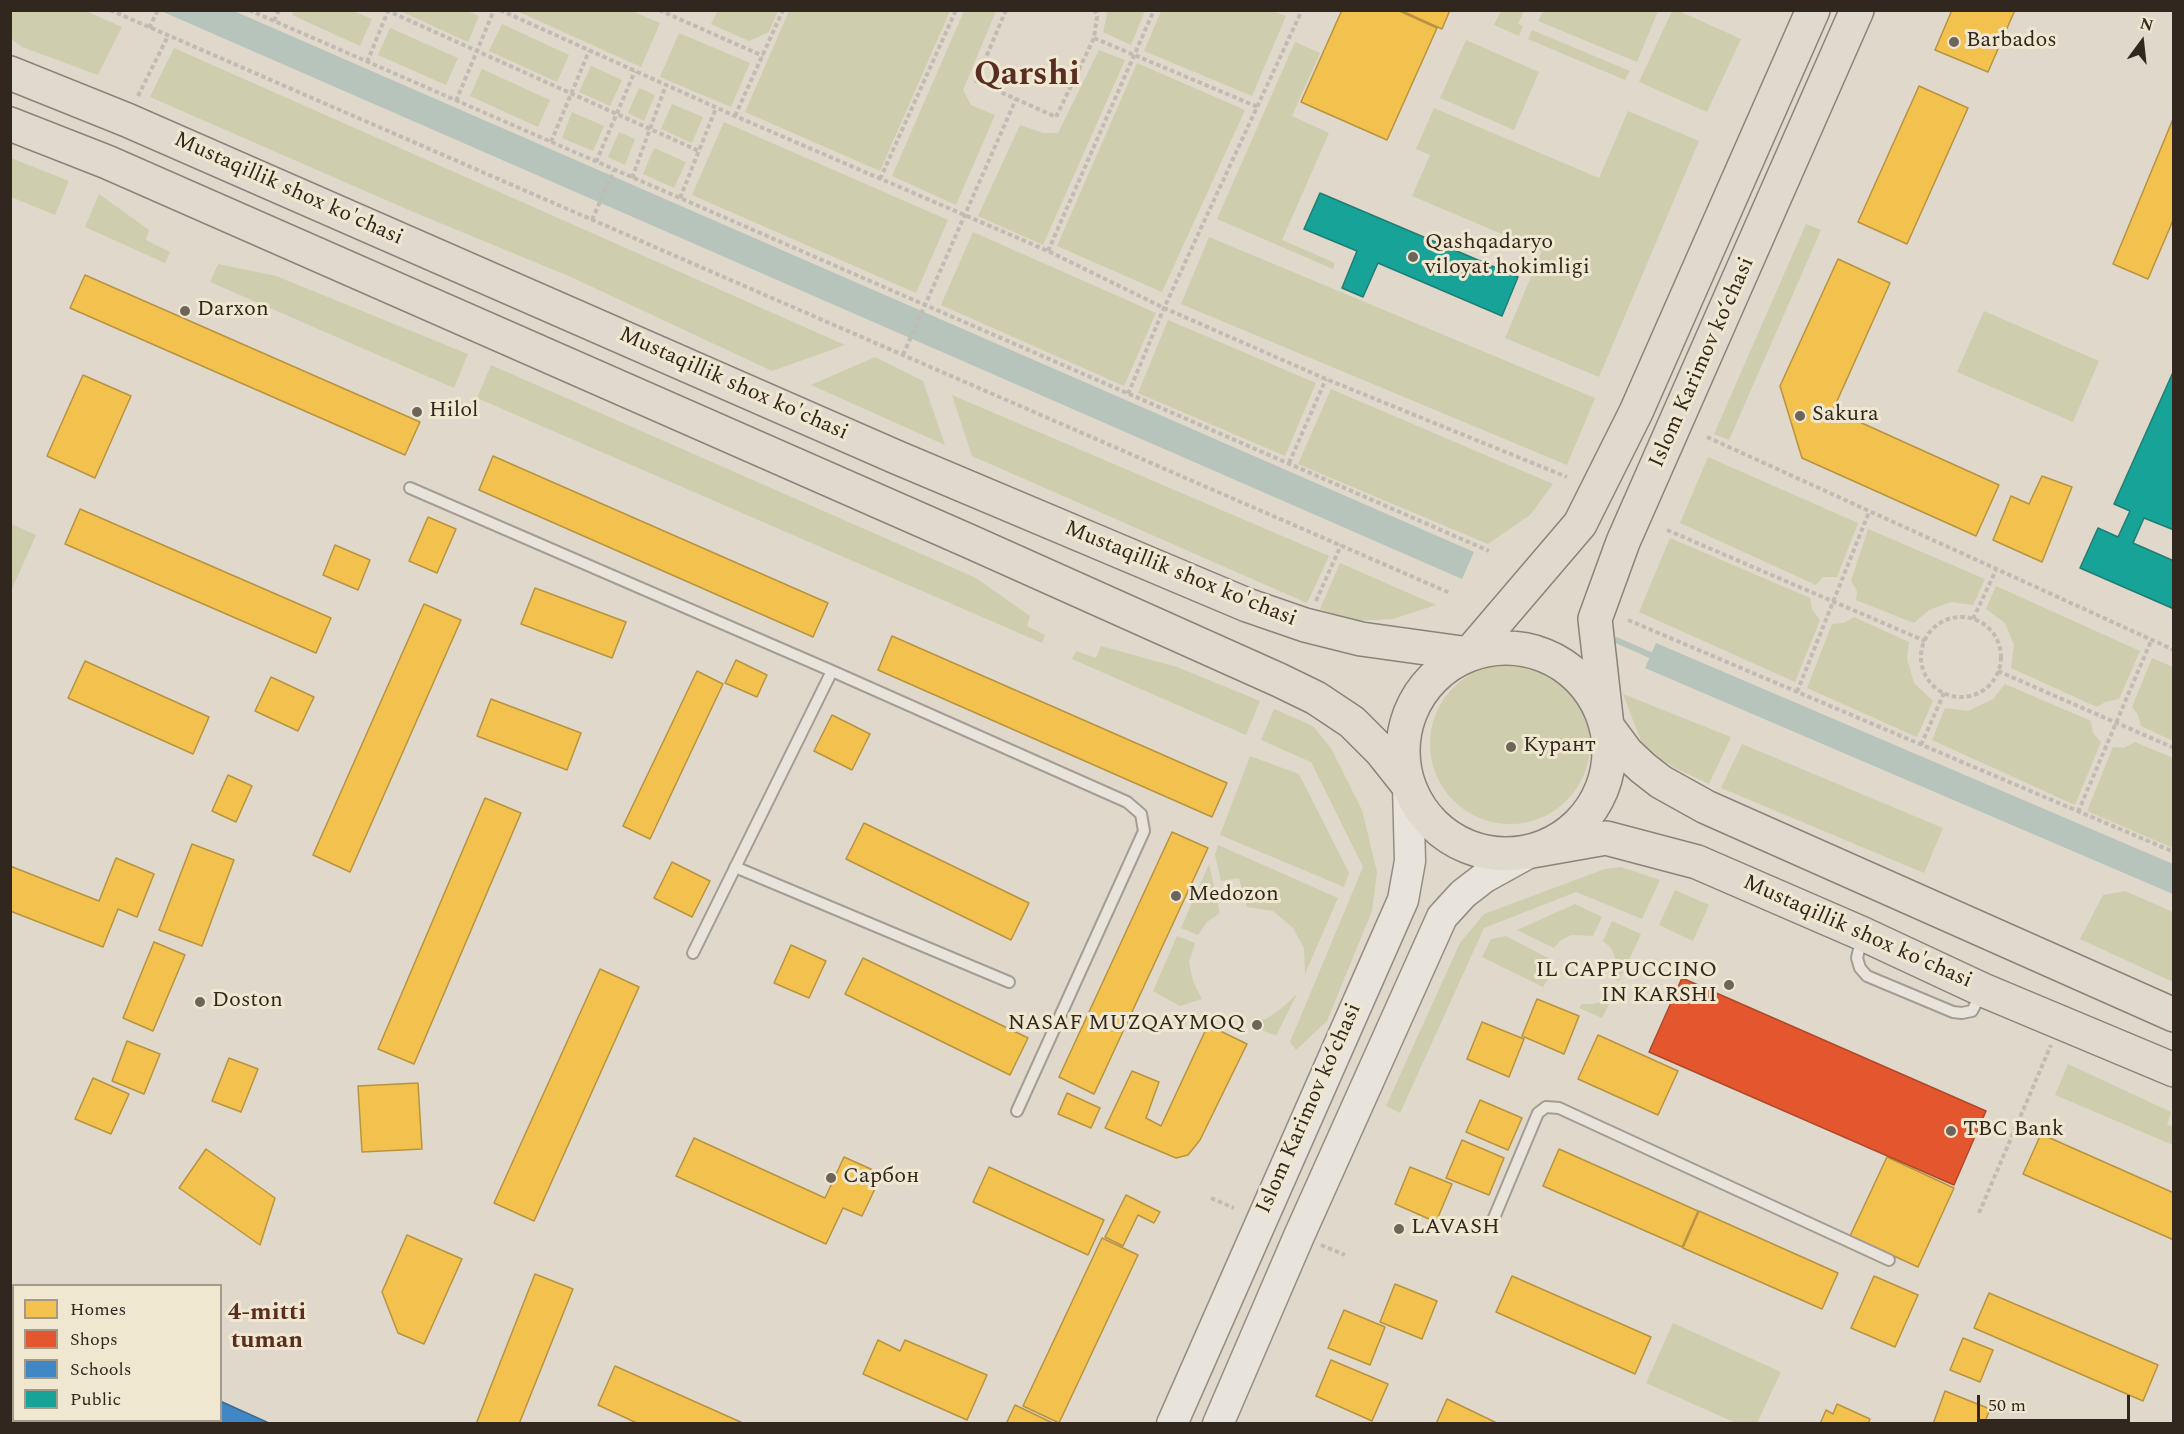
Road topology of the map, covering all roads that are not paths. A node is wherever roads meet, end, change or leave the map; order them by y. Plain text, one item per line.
1 (1814, 10) edge
2 (1857, 10) edge
3 (10, 73) edge
4 (10, 124) edge
5 (410, 488) dead end
6 (1469, 654) junction
7 (832, 671) junction
8 (1607, 726) junction
9 (1408, 785) junction
10 (1532, 851) junction
11 (735, 867) junction
12 (693, 953) dead end
13 (1009, 982) dead end
14 (2174, 1015) edge
15 (2174, 1071) edge
16 (1017, 1111) dead end
17 (1491, 1225) dead end
18 (1889, 1260) dead end
19 (1172, 1424) edge
20 (1218, 1424) edge

1 - 6 main road, Islom Karimov ko‘chasi
2 - 8 main road, Islom Karimov ko‘chasi
3 - 6 main road, Mustaqillik shox ko'chasi
4 - 9 main road
5 - 7 lane
6 - 8 main road
6 - 9 main road
7 - 11 lane
7 - 16 lane
8 - 10 main road
8 - 14 main road
9 - 10 main road
9 - 19 main road, Islom Karimov ko‘chasi
10 - 15 main road, Mustaqillik shox ko'chasi
10 - 20 main road, Islom Karimov ko‘chasi
11 - 12 lane
11 - 13 lane
17 - 18 lane

